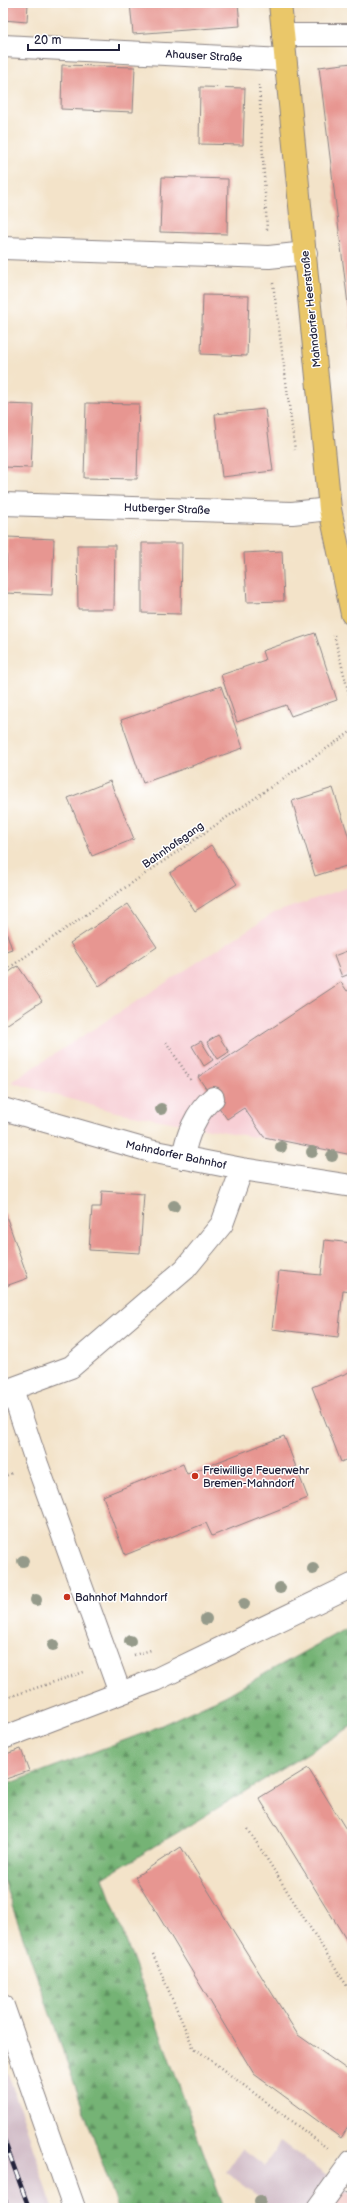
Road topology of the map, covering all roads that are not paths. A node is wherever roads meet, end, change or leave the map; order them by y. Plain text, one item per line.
1 (280, 3) edge
2 (283, 35) junction
3 (352, 35) edge
4 (3, 46) edge
5 (285, 60) junction
6 (3, 248) edge
7 (306, 252) junction
8 (3, 504) edge
9 (330, 509) junction
10 (352, 614) edge
11 (209, 1101) road end
12 (3, 1109) edge
13 (183, 1158) junction
14 (242, 1169) junction
15 (352, 1186) edge
16 (7, 1390) edge
17 (352, 1585) edge
18 (120, 1693) junction
19 (3, 1738) edge
20 (3, 2006) edge
21 (351, 2163) edge
22 (74, 2208) edge
23 (318, 2208) edge

1 - 2 main road, Mahndorfer Heerstraße
2 - 3 street
2 - 5 main road, Mahndorfer Heerstraße
4 - 5 street, Ahauser Straße
5 - 7 main road, Mahndorfer Heerstraße
6 - 7 street
7 - 9 main road, Mahndorfer Heerstraße
8 - 9 street, Hutberger Straße
9 - 10 main road, Mahndorfer Heerstraße
11 - 13 street
12 - 13 street, Mahndorfer Bahnhof
13 - 14 street, Mahndorfer Bahnhof
14 - 15 street, Mahndorfer Bahnhof
14 - 16 street
16 - 18 street
17 - 18 street
18 - 19 street
20 - 22 street
21 - 23 street

